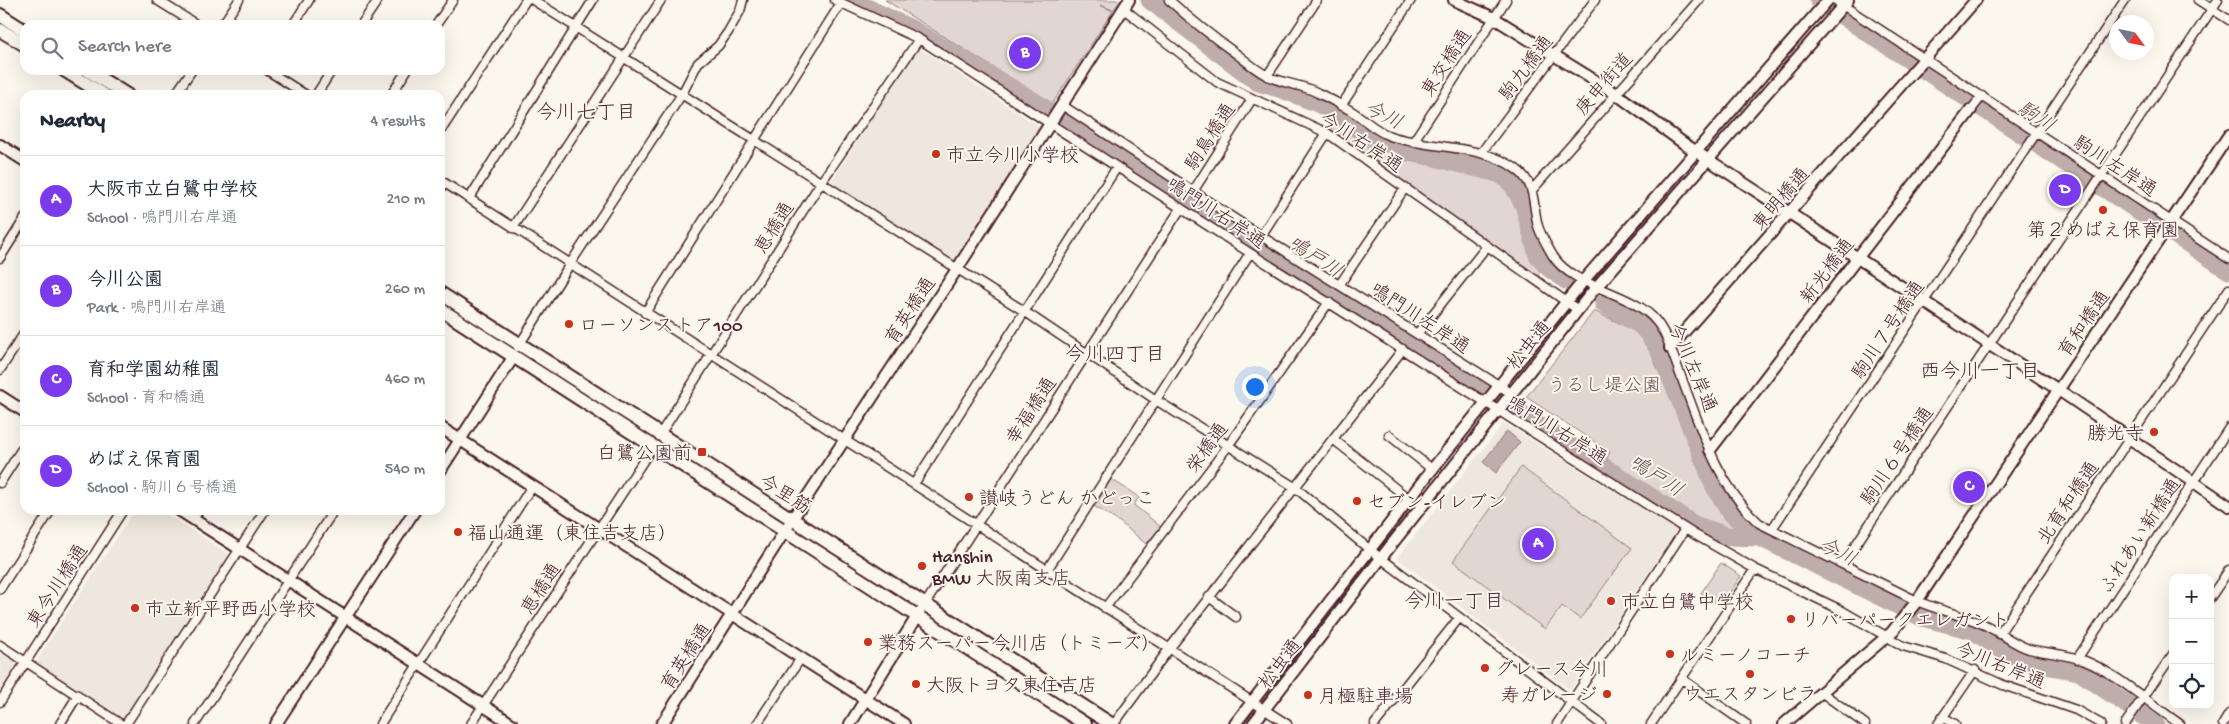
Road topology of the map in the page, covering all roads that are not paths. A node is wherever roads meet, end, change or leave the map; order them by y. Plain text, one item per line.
1 (157, 0) edge
2 (239, 0) edge
3 (309, 0) edge
4 (378, 0) edge
5 (452, 0) edge
6 (526, 0) edge
7 (533, 0) edge
8 (593, 0) edge
9 (660, 0) edge
10 (743, 0) edge
11 (1169, 0) edge
12 (1317, 0) edge
13 (1412, 0) edge
14 (1454, 0) edge
15 (1506, 0) edge
16 (1595, 0) edge
17 (1699, 0) edge
18 (1828, 0) edge
19 (1976, 0) edge
20 (2124, 0) edge
21 (2198, 0) edge
22 (2218, 0) edge
23 (838, 1) edge
24 (167, 3) edge
25 (1842, 3) edge
26 (1127, 5) edge
27 (2212, 10) junction
28 (0, 15) edge
29 (1494, 18) junction
30 (189, 20) edge
31 (225, 20) edge
32 (296, 20) edge
33 (364, 20) edge
34 (439, 20) edge
35 (2229, 20) edge
36 (576, 27) junction
37 (20, 28) edge
38 (0, 30) edge
39 (919, 39) junction
40 (20, 42) edge
41 (1554, 54) junction
42 (624, 59) junction
43 (1920, 63) junction
44 (72, 75) edge
45 (95, 75) edge
46 (189, 75) edge
47 (275, 75) edge
48 (329, 75) edge
49 (404, 75) edge
50 (1267, 76) junction
51 (96, 90) edge
52 (119, 90) edge
53 (178, 90) edge
54 (298, 90) edge
55 (319, 90) edge
56 (394, 90) edge
57 (682, 94) junction
58 (1615, 94) junction
59 (1981, 97) junction
60 (1252, 100) junction
61 (1342, 106) junction
62 (1060, 107) junction
63 (1971, 110) joint
64 (1051, 122) junction
65 (445, 124) edge
66 (1327, 134) junction
67 (2036, 134) junction
68 (2229, 135) edge
69 (754, 141) junction
70 (1412, 142) junction
71 (1, 149) edge
72 (1696, 152) junction
73 (1481, 153) junction
74 (20, 158) edge
75 (1708, 160) junction
76 (1117, 167) junction
77 (2101, 176) junction
78 (445, 183) edge
79 (820, 184) junction
80 (1405, 188) junction
81 (1194, 190) junction
82 (1532, 190) junction
83 (469, 199) junction
84 (1181, 208) junction
85 (1789, 213) junction
86 (2172, 222) junction
87 (20, 226) edge
88 (513, 228) junction
89 (1261, 236) junction
90 (1487, 246) junction
91 (1250, 253) junction
92 (0, 258) edge
93 (1857, 258) junction
94 (2229, 259) edge
95 (570, 264) junction
96 (957, 269) junction
97 (1584, 280) junction
98 (1340, 284) junction
99 (1597, 286) junction
100 (2229, 289) edge
101 (445, 297) edge
102 (1328, 302) junction
103 (1567, 302) junction
104 (1924, 302) junction
105 (1578, 310) junction
106 (1024, 311) junction
107 (445, 312) edge
108 (645, 313) junction
109 (1418, 334) junction
110 (20, 340) edge
111 (520, 344) junction
112 (1988, 345) junction
113 (1670, 348) junction
114 (1403, 349) junction
115 (1087, 353) junction
116 (514, 356) junction
117 (711, 356) junction
118 (0, 370) edge
119 (1499, 386) junction
120 (2059, 391) junction
121 (1511, 393) junction
122 (0, 396) edge
123 (1156, 400) junction
124 (1486, 402) junction
125 (20, 409) edge
126 (1498, 410) junction
127 (2229, 428) edge
128 (445, 430) edge
129 (1389, 435) dead end
130 (2129, 438) junction
131 (1333, 439) junction
132 (460, 440) junction
133 (845, 440) junction
134 (656, 441) junction
135 (1228, 446) junction
136 (1710, 450) junction
137 (20, 452) edge
138 (445, 463) edge
139 (1433, 470) junction
140 (2193, 482) junction
141 (0, 483) edge
142 (914, 484) junction
143 (532, 486) junction
144 (1296, 488) junction
145 (1409, 499) junction
146 (2229, 506) edge
147 (47, 515) edge
148 (120, 515) edge
149 (196, 515) edge
150 (261, 515) edge
151 (331, 515) edge
152 (412, 515) edge
153 (793, 518) junction
154 (978, 524) junction
155 (600, 528) junction
156 (1685, 529) junction
157 (1772, 529) junction
158 (786, 530) junction
159 (240, 549) junction
160 (1370, 550) junction
161 (1381, 558) junction
162 (1842, 564) junction
163 (1755, 569) junction
164 (1047, 570) junction
165 (2229, 570) edge
166 (288, 580) junction
167 (0, 589) edge
168 (2214, 592) edge
169 (1209, 598) junction
170 (1916, 602) junction
171 (1105, 608) junction
172 (921, 610) junction
173 (732, 614) junction
174 (346, 617) junction
175 (1236, 617) dead end
176 (1459, 618) junction
177 (2000, 634) junction
178 (1889, 635) junction
179 (0, 645) edge
180 (1169, 649) junction
181 (801, 658) junction
182 (2077, 659) junction
183 (2169, 660) edge
184 (26, 662) junction
185 (418, 664) junction
186 (1975, 670) junction
187 (1682, 679) junction
188 (1821, 692) junction
189 (78, 695) junction
190 (2143, 698) junction
191 (866, 699) junction
192 (0, 702) edge
193 (1253, 702) junction
194 (1572, 703) junction
195 (482, 705) junction
196 (1265, 710) junction
197 (2229, 714) edge
198 (1943, 717) junction
199 (60, 724) edge
200 (121, 724) edge
201 (126, 724) edge
202 (195, 724) edge
203 (276, 724) edge
204 (380, 724) edge
205 (471, 724) edge
206 (512, 724) edge
207 (662, 724) edge
208 (757, 724) edge
209 (850, 724) edge
210 (904, 724) edge
211 (1085, 724) edge
212 (1112, 724) edge
213 (1235, 724) edge
214 (1253, 724) edge
215 (1287, 724) edge
216 (1375, 724) edge
217 (1558, 724) edge
218 (1600, 724) edge
219 (1651, 724) edge
220 (1746, 724) edge
221 (1784, 724) edge
222 (1865, 724) edge
223 (1938, 724) edge
224 (1955, 724) edge
225 (2101, 724) edge
226 (2125, 724) edge
227 (2180, 724) edge
228 (2223, 724) edge

1 - 24 street
2 - 31 street
3 - 32 street
4 - 33 street
5 - 34 street
6 - 65 street
7 - 36 street
8 - 36 street
9 - 42 street
10 - 57 street
11 - 50 street, 今川左岸通
12 - 50 street
13 - 61 street
14 - 29 street
15 - 29 street, 東交橋通
16 - 41 street, 駒九橋通
17 - 58 street, 庚申街道
18 - 72 street, 松虫通
19 - 43 street, 東明橋通
20 - 67 street
21 - 27 street
22 - 27 street
23 - 39 street, 鳴門川右岸通
23 - 69 street
24 - 30 street
25 - 43 street, 駒川左岸通
25 - 75 street, 松虫通
26 - 60 street, 今川右岸通
26 - 62 street
27 - 35 street
27 - 77 street
28 - 37 main road
29 - 41 street
29 - 70 street, 東交橋通
36 - 42 street
36 - 83 street
38 - 40 main road
39 - 64 street, 鳴門川右岸通
39 - 79 street, 恵橋通
41 - 58 street
41 - 73 street, 駒九橋通
42 - 57 street
42 - 88 street
43 - 59 street, 駒川左岸通
43 - 85 street, 東明橋通
44 - 51 main road
45 - 52 main road
46 - 53 street
47 - 54 street
48 - 55 street
49 - 56 street
50 - 61 street, 今川左岸通
57 - 69 street
57 - 95 street
58 - 72 street
58 - 82 street, 庚申街道
59 - 63 street
59 - 67 street, 駒川左岸通
60 - 66 street, 今川右岸通
60 - 81 street, 駒鳥橋通
61 - 70 street, 今川左岸通
62 - 64 street, 育英橋通
62 - 81 street, 鳴門川左岸通
63 - 93 street, 新光橋通
64 - 76 street, 鳴門川右岸通
64 - 96 street, 育英橋通
66 - 80 street, 今川右岸通
66 - 89 street
67 - 77 street, 駒川左岸通
67 - 104 street, 駒川７号橋通
68 - 86 street
69 - 79 street
69 - 108 street
70 - 73 street, 今川左岸通
71 - 74 street
72 - 75 street
72 - 97 street, 松虫通
73 - 82 street, 今川左岸通
75 - 85 street
75 - 99 street, 松虫通
76 - 84 street, 鳴門川右岸通
76 - 106 street
77 - 86 street, 駒川左岸通
77 - 112 street, 駒川６号橋通
78 - 83 street
79 - 96 street
79 - 117 street, 恵橋通
80 - 90 street, 今川右岸通
80 - 98 street
81 - 89 street, 鳴門川左岸通
82 - 97 street, 今川左岸通
83 - 88 street
84 - 91 street, 鳴門川右岸通
84 - 115 street, 幸福橋通
85 - 93 street
85 - 113 street, 東明橋通
86 - 94 street, 駒川左岸通
86 - 120 street, 育和橋通
87 - 92 street
88 - 95 street
89 - 98 street, 鳴門川左岸通
90 - 103 street, 今川右岸通
90 - 109 street
91 - 102 street, 鳴門川右岸通
91 - 123 street
93 - 104 street
93 - 136 street, 新光橋通
95 - 108 street
95 - 111 street
96 - 106 street
96 - 133 street, 育英橋通
97 - 99 street, 今川左岸通
97 - 103 street, 松虫通
98 - 109 street, 鳴門川左岸通
99 - 105 street, 松虫通
99 - 113 street, 今川左岸通
100 - 130 street, 北育和橋通
101 - 111 main road, 今里筋
102 - 114 street, 鳴門川右岸通
102 - 135 street, 栄橋通
103 - 105 street, 今川右岸通
103 - 119 street, 松虫通
104 - 112 street
104 - 157 street, 駒川７号橋通
105 - 121 street, 松虫通
106 - 115 street
106 - 142 street
107 - 116 main road, 今里筋
108 - 117 street
109 - 119 street, 鳴門川左岸通
110 - 118 street
111 - 116 street
111 - 134 main road, 今里筋
112 - 120 street
112 - 162 street, 駒川６号橋通
113 - 136 street, 今川左岸通
114 - 124 street, 鳴門川右岸通
114 - 131 street
115 - 123 street
115 - 154 street, 幸福橋通
116 - 132 street
116 - 134 main road, 今里筋
117 - 133 street
117 - 134 street, 恵橋通
119 - 121 street, 鳴門川左岸通
119 - 124 street, 松虫通
120 - 130 street
120 - 170 street, 育和橋通
121 - 126 street, 松虫通
122 - 125 street
123 - 135 street
123 - 164 street
124 - 126 street, 鳴門川右岸通
124 - 139 street, 松虫通
126 - 156 street, 鳴門川右岸通
126 - 161 street, 松虫通
127 - 140 street, ふれあい新橋通
128 - 132 street
129 - 139 street
130 - 140 street
130 - 177 street, 北育和橋通
131 - 144 street
131 - 145 street
132 - 138 street
132 - 143 street
133 - 142 street
133 - 153 street, 育英橋通
134 - 153 main road, 今里筋
134 - 155 street, 恵橋通
134 - 158 main road, 今里筋
135 - 144 street
135 - 171 street, 栄橋通
136 - 157 street, 今川左岸通
137 - 141 street
139 - 145 street, 松虫通
140 - 146 street
140 - 182 street, ふれあい新橋通
142 - 154 street
143 - 155 street
143 - 185 street
144 - 160 street
144 - 169 street
145 - 160 street, 松虫通
147 - 167 street
148 - 184 street, 東今川橋通
149 - 159 street
150 - 159 street
151 - 166 street
152 - 174 street
153 - 158 street, 育英橋通
153 - 172 main road, 今里筋
154 - 164 street
154 - 172 street, 幸福橋通
155 - 173 street
155 - 195 street, 恵橋通
156 - 163 street, 鳴門川右岸通
156 - 194 street
157 - 162 street, 今川左岸通
158 - 172 main road, 今里筋
158 - 173 street, 育英橋通
159 - 166 street
159 - 201 street
160 - 161 street
160 - 193 street, 松虫通
161 - 176 street
161 - 196 street, 松虫通
162 - 170 street, 今川左岸通
163 - 178 street, 今川右岸通
163 - 187 street
164 - 171 street
165 - 168 street
166 - 174 street
166 - 202 street
169 - 175 street
169 - 180 street
170 - 177 street, 今川左岸通
170 - 178 street, 育和橋通
171 - 180 street
172 - 191 street, 幸福橋通
172 - 211 main road, 今里筋
172 - 212 main road, 今里筋
173 - 181 street
173 - 207 street, 育英橋通
174 - 185 street
174 - 203 street
176 - 194 street
176 - 216 street
177 - 182 street, 今川左岸通
178 - 186 street, 今川右岸通
178 - 188 street
179 - 184 street
180 - 193 street
180 - 212 street
181 - 191 street
181 - 208 street
182 - 190 street, 今川左岸通
183 - 190 street
184 - 189 street
184 - 192 street, 東今川橋通
185 - 195 street
185 - 204 street
186 - 198 street
186 - 225 street, 今川右岸通
187 - 219 street
187 - 220 street
188 - 221 street
188 - 222 street
189 - 199 street
189 - 200 street
190 - 226 street
190 - 227 street, 今川左岸通
191 - 209 street, 幸福橋通
191 - 210 street
193 - 196 street
193 - 213 street, 松虫通
194 - 217 street
194 - 218 street
195 - 205 street, 恵橋通
195 - 206 street
196 - 214 street, 松虫通
196 - 215 street
197 - 228 street
198 - 223 street
198 - 224 street

